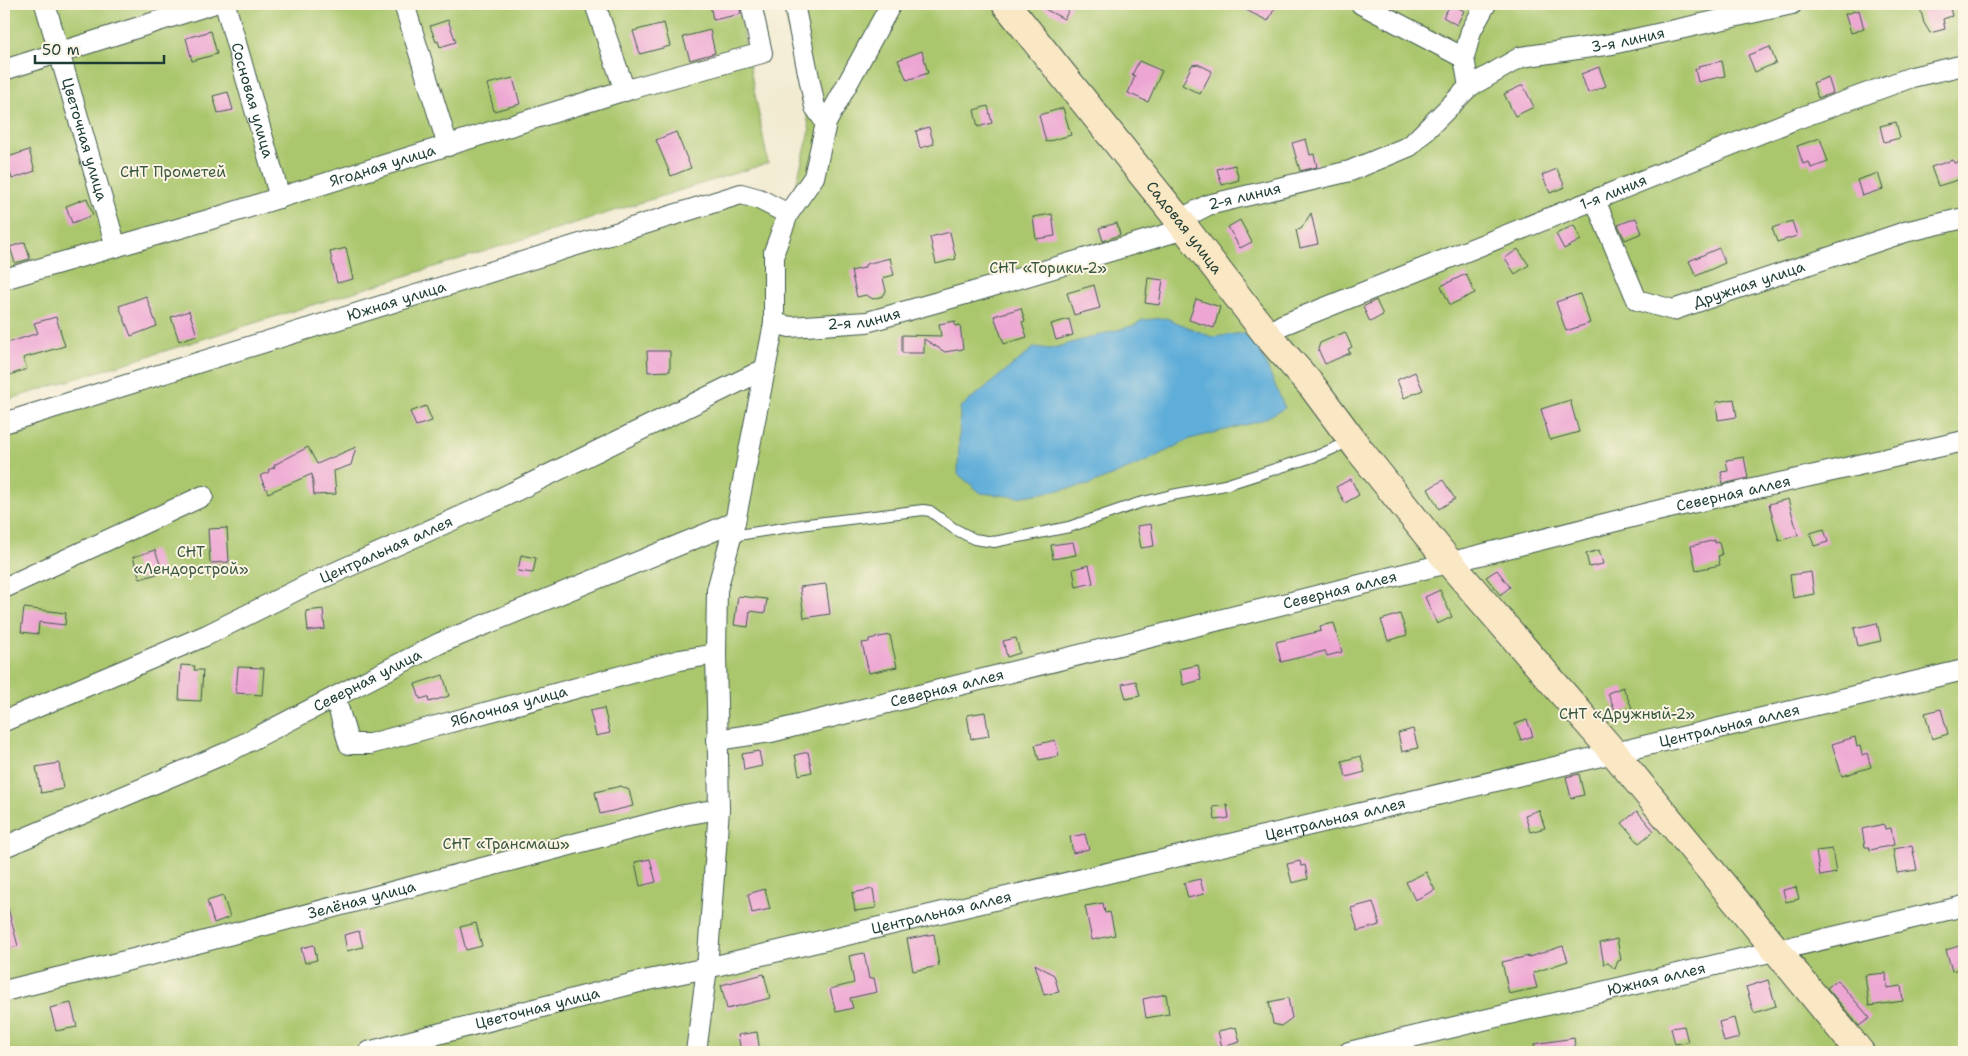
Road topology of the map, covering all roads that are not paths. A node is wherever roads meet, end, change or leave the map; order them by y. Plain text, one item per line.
1 (45, 4) edge
2 (212, 4) edge
3 (224, 4) edge
4 (404, 4) edge
5 (595, 4) edge
6 (751, 4) edge
7 (794, 4) edge
8 (891, 4) edge
9 (1006, 4) edge
10 (1361, 4) edge
11 (1486, 4) edge
12 (1792, 4) edge
13 (58, 53) junction
14 (1464, 58) junction
15 (1964, 64) edge
16 (4, 70) edge
17 (1469, 87) junction
18 (625, 91) junction
19 (826, 123) junction
20 (448, 146) junction
21 (280, 198) junction
22 (1595, 200) junction
23 (788, 214) junction
24 (1964, 218) edge
25 (1180, 220) junction
26 (116, 247) junction
27 (4, 279) edge
28 (774, 323) junction
29 (1267, 335) junction
30 (765, 369) junction
31 (4, 423) edge
32 (1964, 441) edge
33 (1356, 446) junction
34 (203, 496) dead end
35 (733, 529) junction
36 (1449, 562) junction
37 (4, 588) edge
38 (716, 654) junction
39 (1964, 670) edge
40 (335, 697) junction
41 (4, 721) edge
42 (717, 740) junction
43 (1615, 754) junction
44 (719, 809) junction
45 (4, 847) edge
46 (1964, 906) edge
47 (1776, 950) junction
48 (707, 968) junction
49 (4, 991) edge
50 (368, 1052) edge
51 (696, 1052) edge
52 (1349, 1052) edge
53 (1860, 1052) edge

1 - 13 street, Цветочная улица
2 - 13 street
3 - 21 street, Сосновая улица
4 - 20 street
5 - 18 street
6 - 18 street, Ягодная улица
7 - 19 street
8 - 19 street
9 - 25 street, Садовая улица
10 - 14 street
11 - 14 street
12 - 17 street, 3-я линия
13 - 16 street
13 - 26 street, Цветочная улица
14 - 17 street
15 - 22 street, 1-я линия
17 - 25 street, 2-я линия
18 - 20 street, Ягодная улица
19 - 23 street
20 - 21 street, Ягодная улица
21 - 26 street, Ягодная улица
22 - 24 street, Дружная улица
22 - 29 street, 1-я линия
23 - 28 street
23 - 31 street, Южная улица
25 - 28 street, 2-я линия
25 - 29 street, Садовая улица
26 - 27 street, Ягодная улица
28 - 30 street
29 - 33 street, Садовая улица
30 - 35 street
30 - 41 street, Центральная аллея
32 - 36 street, Северная аллея
33 - 35 lane
33 - 36 street, Садовая улица
34 - 37 street
35 - 38 street
35 - 40 street, Северная улица
36 - 42 street, Северная аллея
36 - 43 street, Садовая улица
38 - 40 street, Яблочная улица
38 - 42 street
39 - 43 street, Центральная аллея
40 - 45 street, Северная улица
42 - 44 street
43 - 47 street, Садовая улица
43 - 48 street, Центральная аллея
44 - 48 street
44 - 49 street, Зелёная улица
46 - 47 street, Южная аллея
47 - 52 street, Южная аллея
47 - 53 street, Садовая улица
48 - 50 street, Цветочная улица
48 - 51 street

